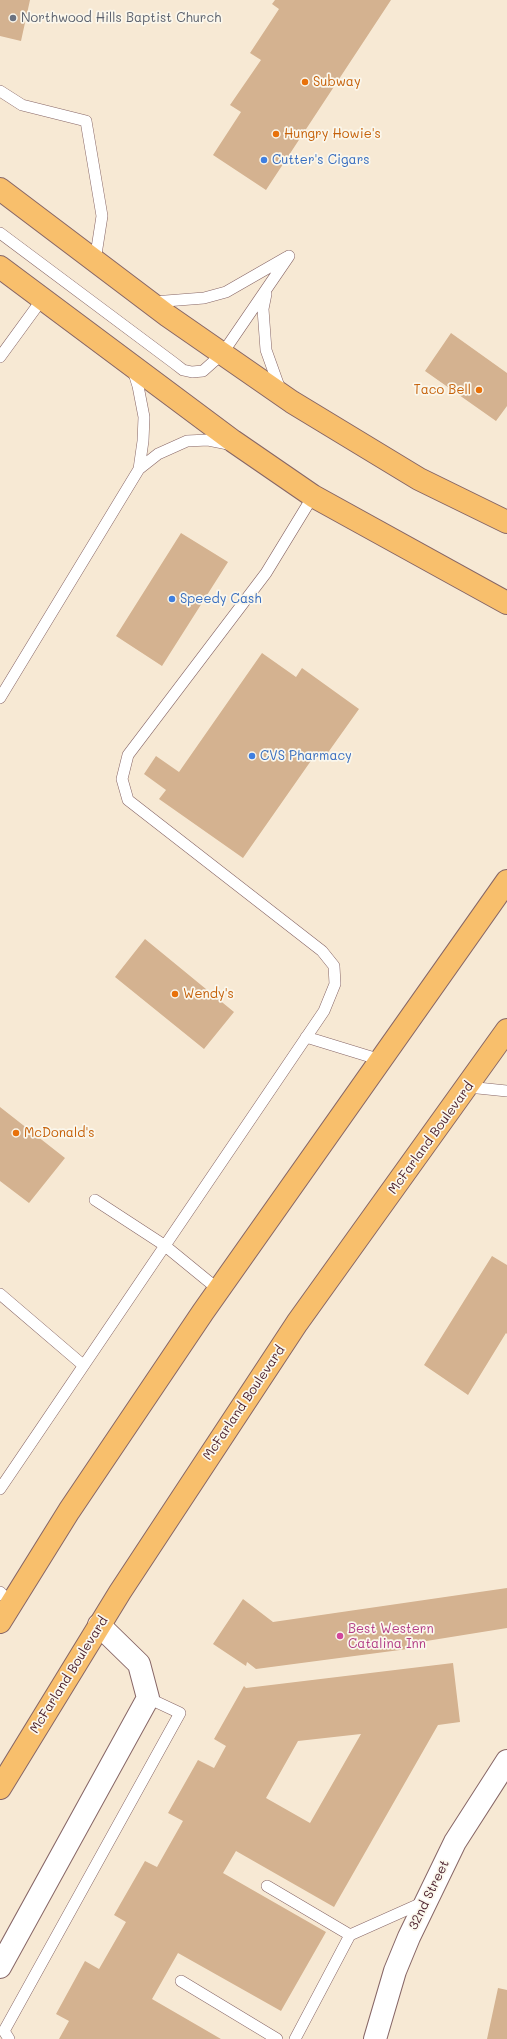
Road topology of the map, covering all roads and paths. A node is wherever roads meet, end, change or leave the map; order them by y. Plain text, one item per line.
1 (0, 91) edge
2 (0, 189) edge
3 (0, 233) edge
4 (95, 261) junction
5 (0, 267) edge
6 (267, 290) junction
7 (43, 298) junction
8 (150, 302) junction
9 (222, 354) junction
10 (0, 357) edge
11 (131, 364) junction
12 (282, 395) junction
13 (240, 446) junction
14 (139, 470) junction
15 (312, 496) junction
16 (507, 522) edge
17 (507, 602) edge
18 (0, 698) edge
19 (507, 881) edge
20 (507, 1030) edge
21 (306, 1037) junction
22 (381, 1060) junction
23 (468, 1087) junction
24 (507, 1091) edge
25 (95, 1200) dead end
26 (164, 1246) junction
27 (219, 1290) junction
28 (0, 1294) edge
29 (83, 1366) junction
30 (0, 1489) edge
31 (6, 1598) edge
32 (0, 1622) edge
33 (99, 1626) junction
34 (148, 1698) junction
35 (507, 1761) edge
36 (0, 1788) edge
37 (267, 1886) dead end
38 (426, 1900) junction
39 (350, 1935) junction
40 (0, 1967) edge
41 (181, 1981) dead end
42 (9, 2039) edge
43 (277, 2039) edge
44 (295, 2039) edge
45 (375, 2039) edge

1 - 4 lane
2 - 4 main road
3 - 9 lane
4 - 8 main road
5 - 7 main road
6 - 8 lane
6 - 9 lane
6 - 12 lane
7 - 10 lane
7 - 11 main road
8 - 9 main road
9 - 12 main road
11 - 13 main road
11 - 14 lane
12 - 16 main road
13 - 14 lane
13 - 15 main road
14 - 18 lane
15 - 17 main road
15 - 21 lane
19 - 22 main road
20 - 23 main road, McFarland Boulevard
21 - 22 lane
21 - 26 lane
22 - 27 main road
23 - 24 lane
23 - 33 main road, McFarland Boulevard
25 - 26 lane
26 - 27 lane
26 - 29 lane
27 - 31 main road
28 - 29 lane
29 - 30 lane
31 - 32 main road
33 - 34 street
33 - 36 main road, McFarland Boulevard
34 - 40 street
34 - 42 lane
35 - 38 street, 32nd Street
37 - 39 lane
38 - 39 lane
38 - 45 street, 32nd Street
39 - 44 lane
41 - 43 lane

